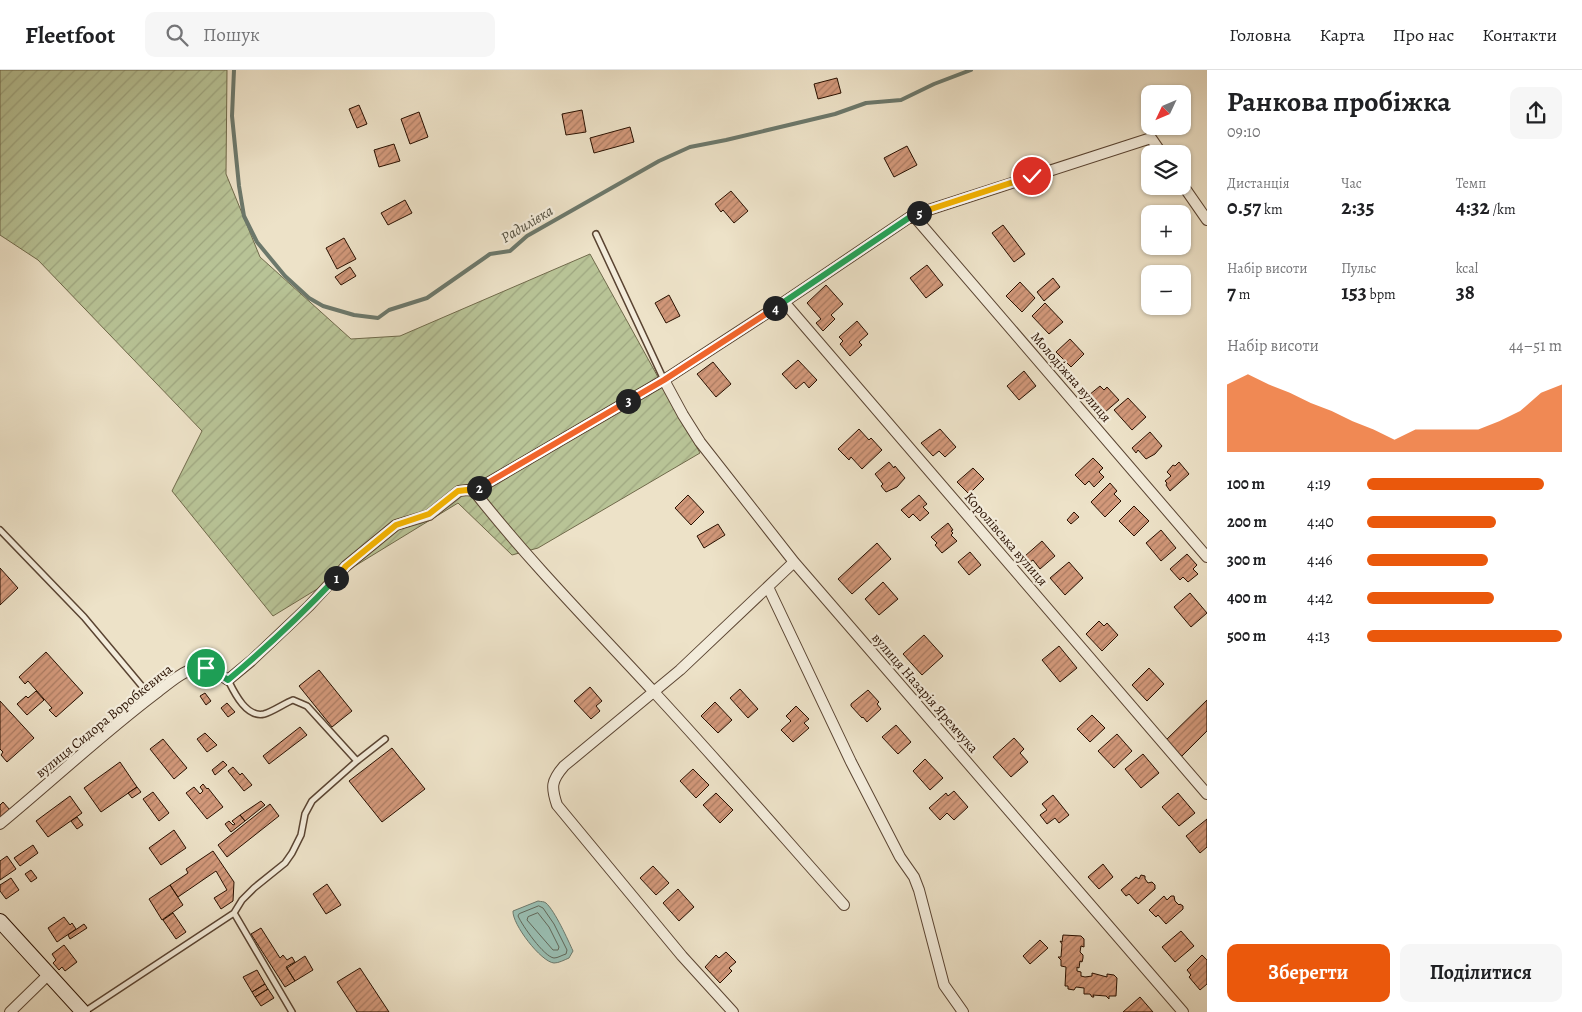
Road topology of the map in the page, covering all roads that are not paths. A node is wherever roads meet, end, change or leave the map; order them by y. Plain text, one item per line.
1 (1156, 145) edge
2 (1190, 195) edge
3 (913, 215) junction
4 (1207, 220) edge
5 (596, 234) dead end
6 (784, 302) junction
7 (664, 380) junction
8 (474, 491) junction
9 (0, 530) edge
10 (1207, 557) edge
11 (794, 562) junction
12 (768, 587) junction
13 (228, 680) junction
14 (654, 691) junction
15 (152, 697) junction
16 (385, 739) dead end
17 (356, 761) junction
18 (1207, 794) edge
19 (0, 824) edge
20 (844, 905) dead end
21 (234, 913) junction
22 (0, 921) edge
23 (48, 974) junction
24 (10, 1012) edge
25 (84, 1012) edge
26 (292, 1012) edge
27 (733, 1012) edge
28 (962, 1012) edge
29 (1183, 1012) edge

1 - 3 street
2 - 4 street
3 - 6 street
3 - 10 street, Молодіжна вулиця
5 - 7 lane
6 - 7 street
6 - 18 street, Королівська вулиця
7 - 8 street
7 - 11 street, вулиця Назарія Яремчука
8 - 13 street
8 - 14 street
9 - 15 lane
11 - 12 street
11 - 29 street, вулиця Назарія Яремчука
12 - 14 street
12 - 28 street
13 - 15 street, вулиця Сидора Воробкевича
13 - 17 lane
14 - 20 street
14 - 27 street
15 - 19 street, вулиця Сидора Воробкевича
16 - 17 lane
17 - 21 lane
21 - 25 lane
21 - 26 lane
22 - 23 main road
23 - 24 street
23 - 25 main road

